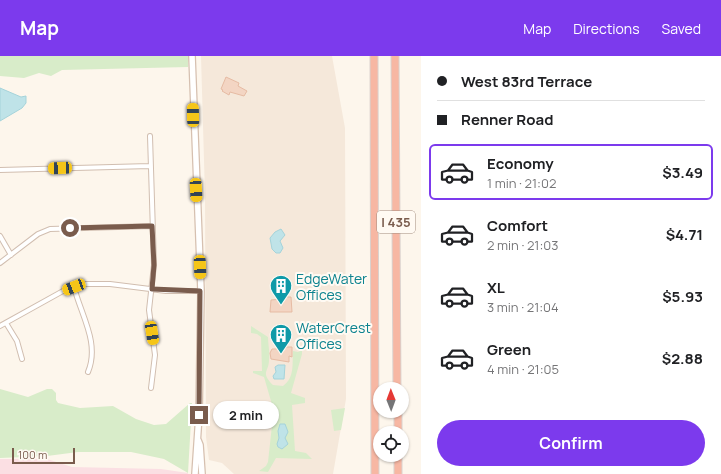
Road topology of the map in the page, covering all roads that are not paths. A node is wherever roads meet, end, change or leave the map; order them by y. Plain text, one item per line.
1 (192, 56) edge
2 (374, 56) edge
3 (395, 56) edge
4 (150, 136) dead end
5 (150, 166) junction
6 (0, 170) edge
7 (152, 226) junction
8 (0, 236) edge
9 (11, 255) junction
10 (0, 262) edge
11 (74, 287) junction
12 (152, 289) junction
13 (200, 291) junction
14 (6, 323) junction
15 (0, 326) edge
16 (22, 359) dead end
17 (88, 372) dead end
18 (397, 382) edge
19 (151, 388) dead end
20 (198, 440) junction
21 (398, 462) edge
22 (195, 474) edge
23 (202, 474) edge
24 (375, 474) edge
25 (398, 474) edge

1 - 13 main road
2 - 24 highway, I 435
3 - 18 highway, I 435
4 - 5 street
5 - 6 street
5 - 7 street
7 - 9 street
7 - 12 street
8 - 9 street
9 - 10 street
11 - 12 street
11 - 14 street
11 - 17 street
12 - 13 street
12 - 19 street
13 - 20 main road
14 - 15 street
14 - 16 street
20 - 22 main road
20 - 23 main road
21 - 25 highway

